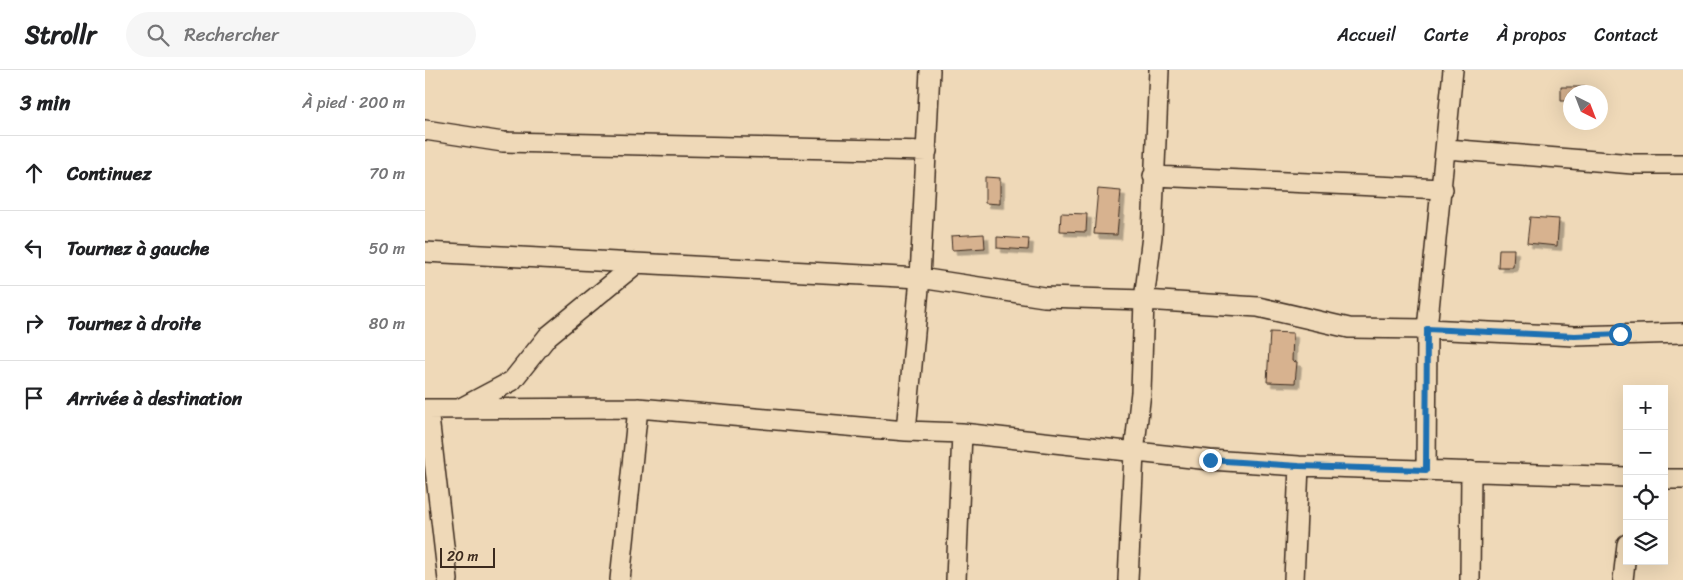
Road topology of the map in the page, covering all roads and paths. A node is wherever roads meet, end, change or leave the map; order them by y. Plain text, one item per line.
1 (930, 70) edge
2 (1159, 70) edge
3 (1453, 70) edge
4 (425, 130) edge
5 (1447, 148) junction
6 (927, 152) junction
7 (1683, 164) edge
8 (1153, 176) junction
9 (1443, 189) junction
10 (425, 252) edge
11 (636, 264) junction
12 (920, 278) junction
13 (1144, 300) junction
14 (1427, 329) junction
15 (1683, 333) edge
16 (639, 408) junction
17 (426, 409) edge
18 (458, 409) junction
19 (906, 431) junction
20 (961, 433) junction
21 (1134, 453) junction
22 (1299, 466) junction
23 (1426, 470) junction
24 (1471, 471) junction
25 (1623, 477) edge
26 (1668, 479) edge
27 (1683, 479) edge
28 (1625, 565) edge
29 (448, 580) edge
30 (620, 580) edge
31 (956, 580) edge
32 (1128, 580) edge
33 (1293, 580) edge
34 (1470, 580) edge
35 (1623, 580) edge

1 - 6 street
2 - 8 street
3 - 5 street
4 - 6 street
5 - 7 street
5 - 9 street
6 - 12 street
8 - 9 street
8 - 13 street
9 - 14 street
10 - 11 street
11 - 12 street
11 - 18 street
12 - 13 street
12 - 19 street
13 - 14 street
13 - 21 street
14 - 15 street
14 - 23 street
16 - 18 street
16 - 19 street
16 - 30 street
17 - 18 street
17 - 29 street
19 - 20 street
20 - 21 street
20 - 31 street
21 - 22 street
21 - 32 street
22 - 23 street
22 - 33 street
23 - 24 street
24 - 25 street
24 - 34 street
26 - 27 street
28 - 35 street

